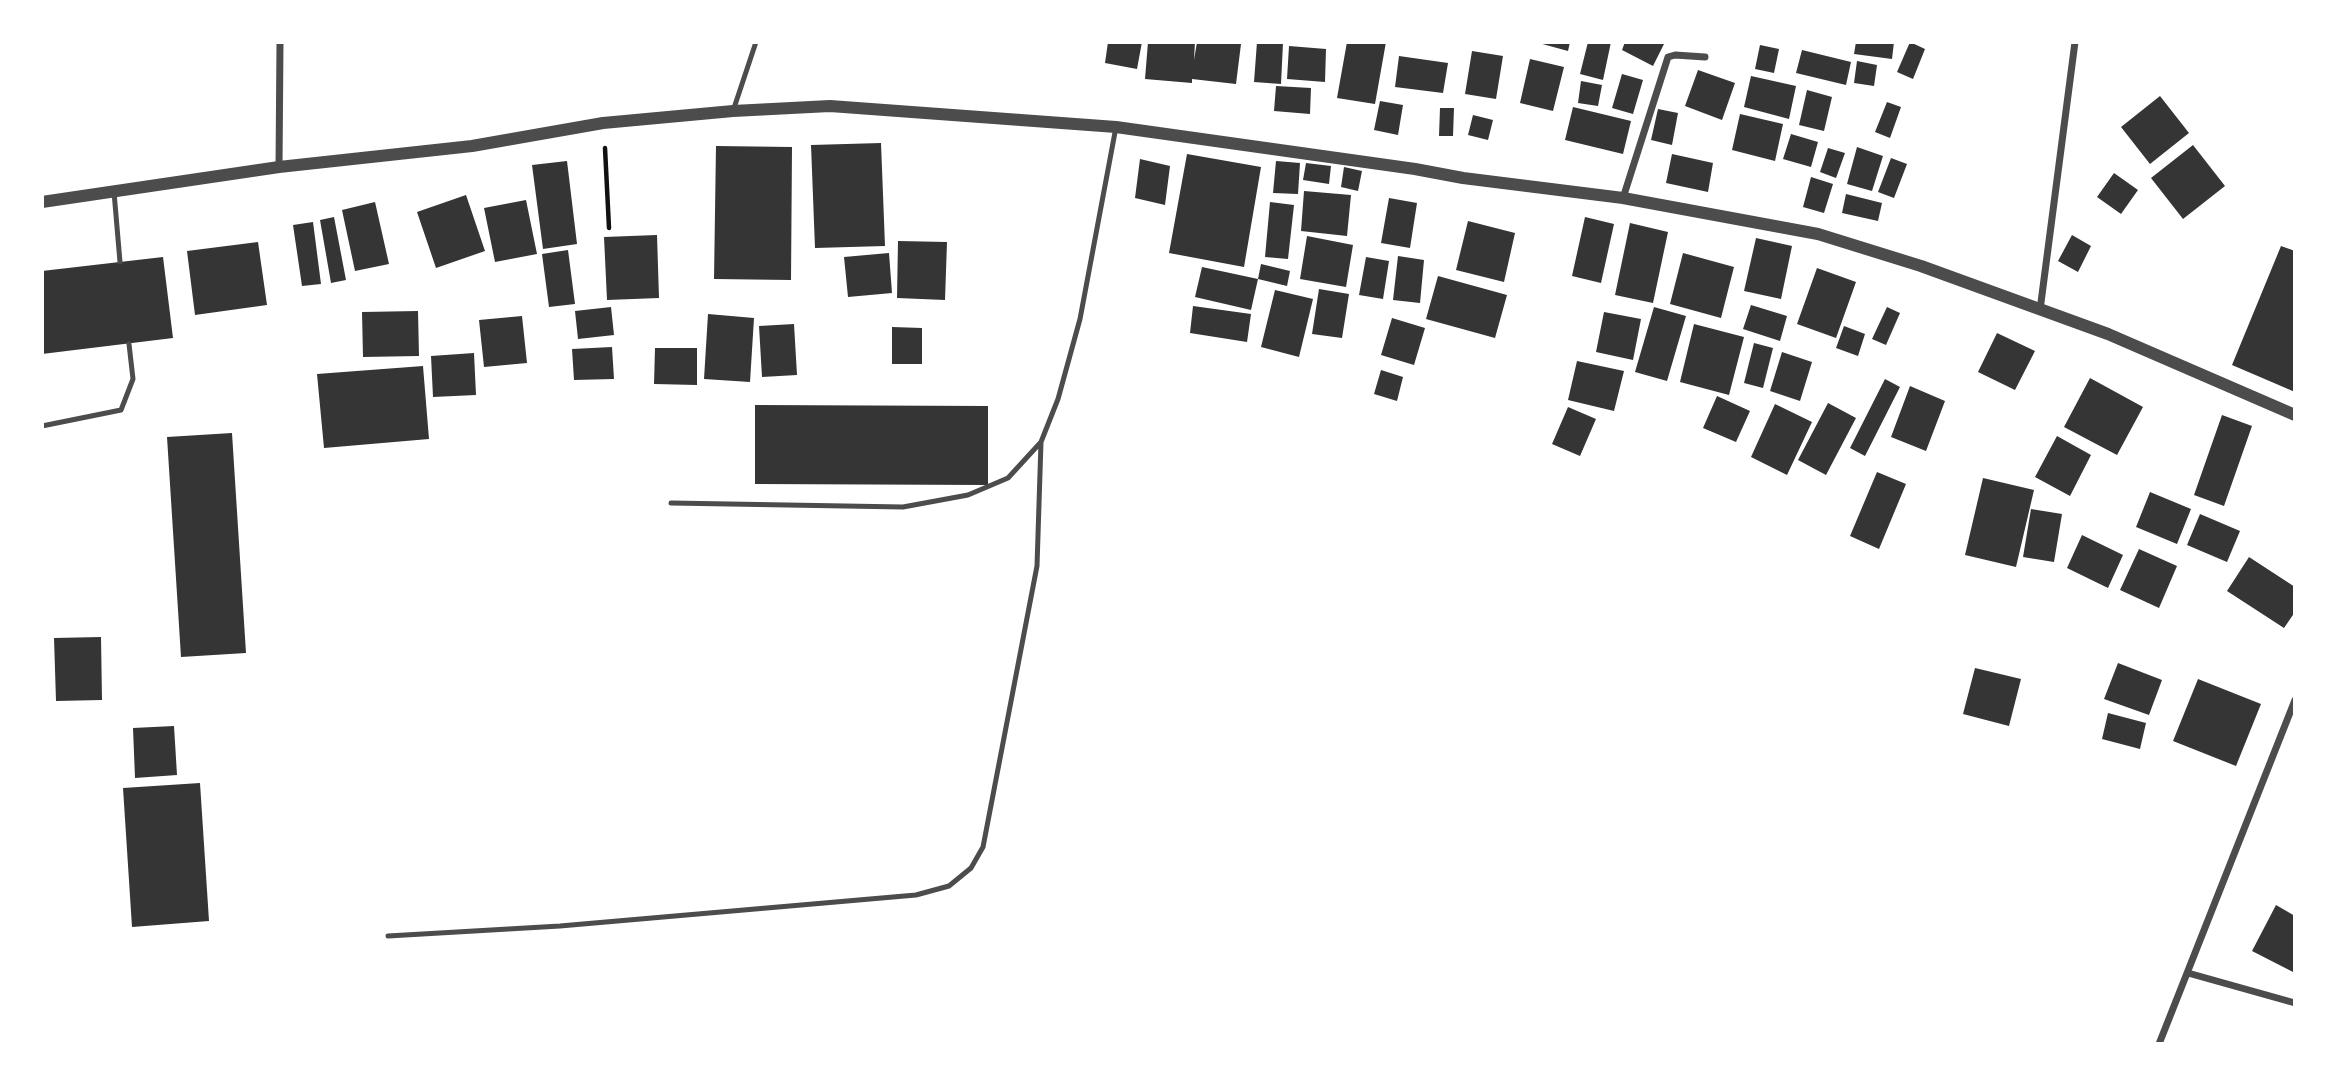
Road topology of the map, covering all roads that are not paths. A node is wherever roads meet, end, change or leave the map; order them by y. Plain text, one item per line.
1 (280, 42) edge
2 (756, 42) edge
3 (2075, 42) edge
4 (1706, 57) dead end
5 (733, 111) junction
6 (1116, 127) junction
7 (279, 167) junction
8 (114, 191) junction
9 (1623, 198) junction
10 (42, 202) edge
11 (120, 262) dead end
12 (2040, 311) junction
13 (129, 344) dead end
14 (2295, 415) edge
15 (42, 426) edge
16 (1041, 442) junction
17 (671, 503) dead end
18 (2295, 700) edge
19 (388, 936) dead end
20 (2188, 972) junction
21 (2295, 1003) edge
22 (2159, 1044) edge

1 - 7 street
2 - 5 lane
3 - 12 street
4 - 9 street
5 - 6 street
5 - 7 street
6 - 9 street
6 - 16 lane
7 - 8 street
8 - 10 street
8 - 11 lane
9 - 12 street
12 - 14 street
13 - 15 lane
16 - 17 lane
16 - 19 lane
18 - 20 street
20 - 21 street
20 - 22 street

